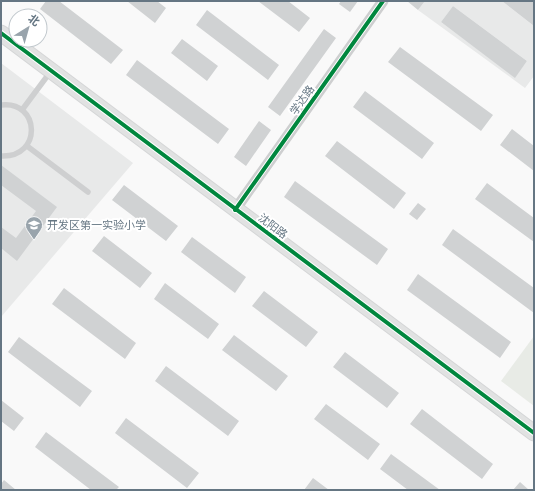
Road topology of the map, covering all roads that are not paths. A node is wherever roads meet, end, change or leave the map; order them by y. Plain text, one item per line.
1 (382, 1) edge
2 (1, 33) edge
3 (51, 71) junction
4 (1, 105) edge
5 (22, 110) junction
6 (27, 146) junction
7 (1, 156) edge
8 (88, 192) dead end
9 (235, 210) junction
10 (534, 433) edge

1 - 9 street, 学达路
2 - 3 street, 沈阳路
3 - 5 lane
3 - 9 street, 沈阳路
4 - 5 lane
5 - 6 lane
6 - 7 lane
6 - 8 lane
9 - 10 street, 沈阳路

